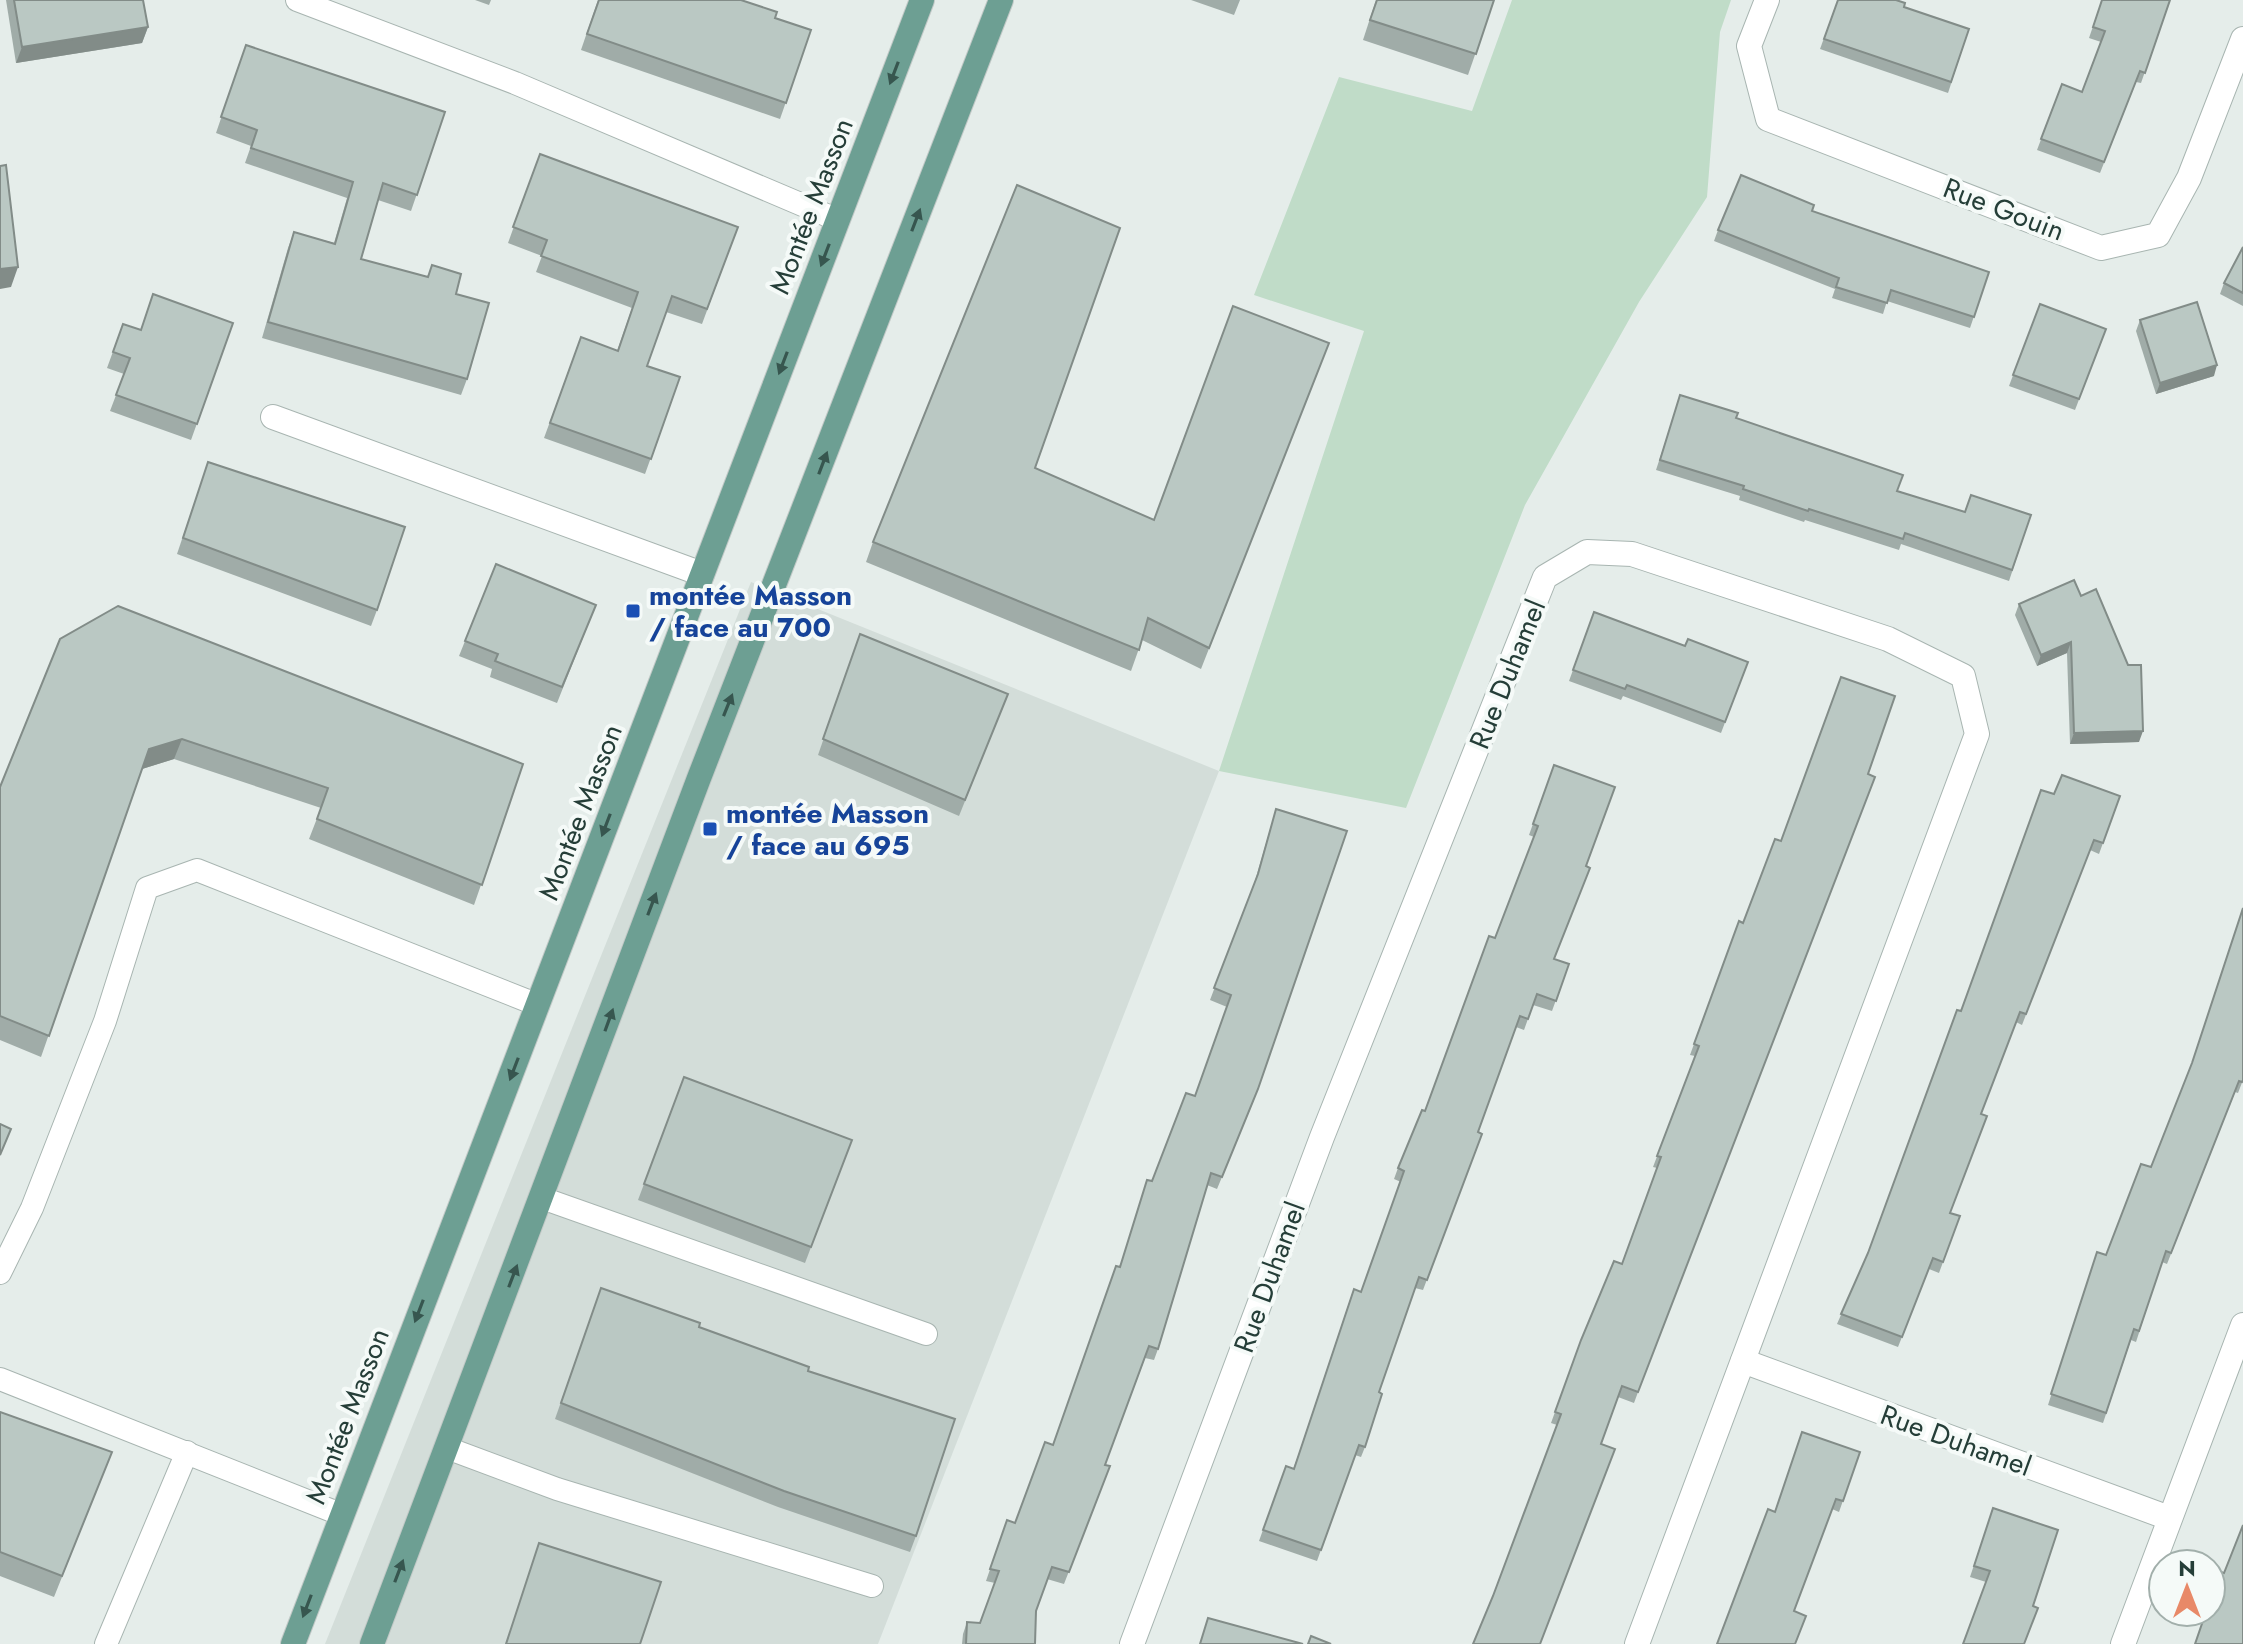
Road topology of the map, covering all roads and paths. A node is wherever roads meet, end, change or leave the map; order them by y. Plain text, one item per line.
1 (297, 0) edge
2 (922, 0) edge
3 (1001, 0) edge
4 (1767, 0) edge
5 (2243, 39) edge
6 (838, 220) junction
7 (273, 417) dead end
8 (702, 574) junction
9 (538, 1005) junction
10 (542, 1198) junction
11 (0, 1273) edge
12 (2243, 1325) edge
13 (926, 1334) dead end
14 (1743, 1361) junction
15 (0, 1379) edge
16 (447, 1448) junction
17 (187, 1452) junction
18 (340, 1514) junction
19 (2169, 1518) junction
20 (872, 1586) dead end
21 (106, 1644) edge
22 (293, 1644) edge
23 (372, 1644) edge
24 (1132, 1644) edge
25 (1637, 1644) edge
26 (2123, 1644) edge

1 - 6 lane
2 -> 6 main road, Montée Masson
10 -> 3 main road
4 - 5 street, Rue Gouin
6 -> 8 main road, Montée Masson
7 - 8 street
8 -> 9 main road, Montée Masson
9 - 11 lane
9 -> 18 main road, Montée Masson
10 - 13 lane
16 -> 10 main road
12 - 19 street
14 - 19 street, Rue Duhamel
14 - 24 street, Rue Duhamel
14 - 25 street, Rue Duhamel
15 - 17 lane
16 - 20 lane
23 -> 16 main road
17 - 18 lane
17 - 21 lane
18 -> 22 main road, Montée Masson
19 - 26 street

